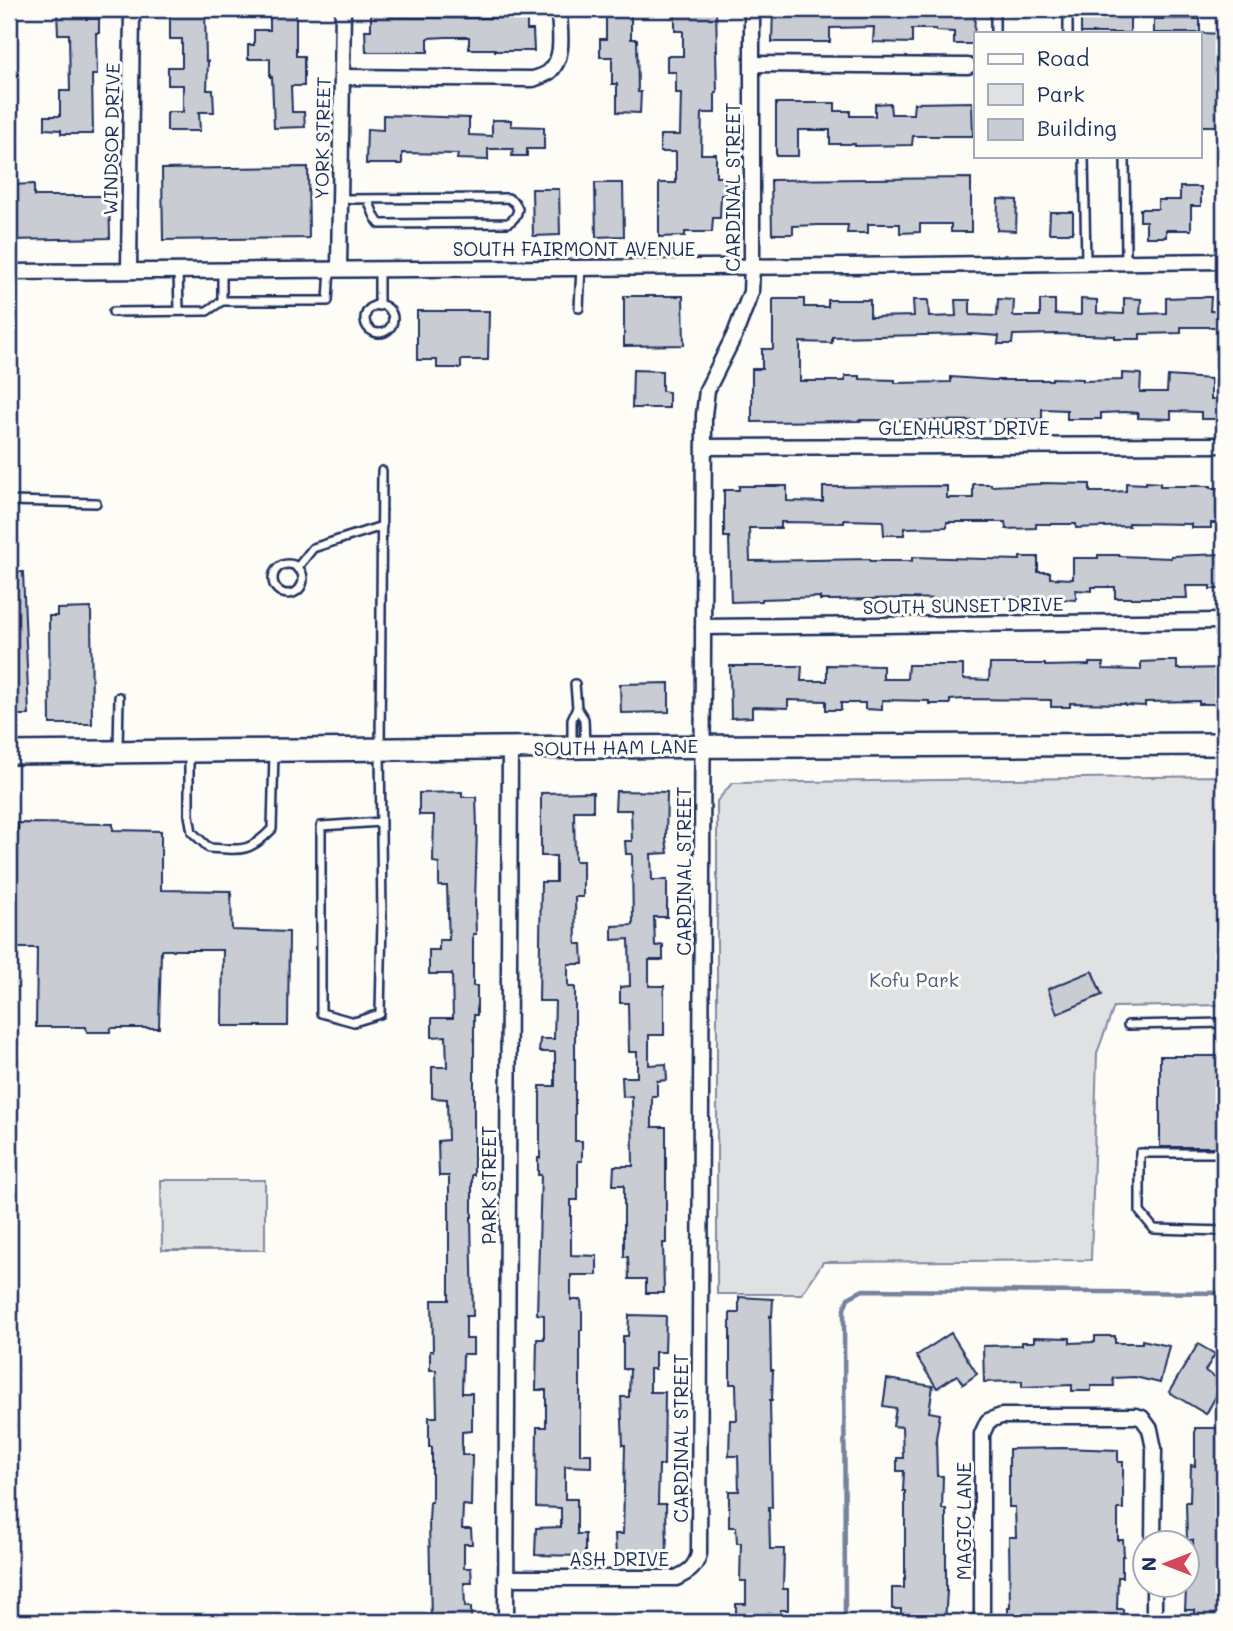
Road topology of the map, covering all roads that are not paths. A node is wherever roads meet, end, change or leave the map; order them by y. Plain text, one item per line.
1 (132, 9) edge
2 (343, 9) edge
3 (559, 9) edge
4 (752, 9) edge
5 (998, 9) edge
6 (1068, 9) edge
7 (995, 32) edge
8 (1068, 32) edge
9 (752, 64) junction
10 (968, 66) dead end
11 (343, 78) junction
12 (1084, 158) edge
13 (1125, 158) edge
14 (340, 199) junction
15 (368, 200) junction
16 (1224, 261) edge
17 (1126, 262) junction
18 (1086, 263) junction
19 (581, 267) junction
20 (752, 267) junction
21 (335, 268) junction
22 (379, 268) junction
23 (178, 269) junction
24 (222, 269) junction
25 (129, 270) junction
26 (9, 272) edge
27 (222, 301) junction
28 (379, 306) junction
29 (579, 308) dead end
30 (179, 311) junction
31 (113, 312) dead end
32 (380, 333) junction
33 (380, 344) dead end
34 (1224, 445) edge
35 (704, 447) junction
36 (382, 471) dead end
37 (9, 501) edge
38 (96, 503) dead end
39 (382, 526) junction
40 (297, 568) junction
41 (1224, 621) edge
42 (703, 627) junction
43 (575, 684) dead end
44 (119, 697) dead end
45 (577, 708) junction
46 (1224, 744) edge
47 (703, 746) junction
48 (579, 747) junction
49 (510, 748) junction
50 (380, 749) junction
51 (274, 750) junction
52 (189, 751) junction
53 (9, 752) edge
54 (118, 752) junction
55 (381, 822) junction
56 (1224, 1023) edge
57 (1128, 1025) dead end
58 (1224, 1153) edge
59 (1224, 1231) edge
60 (1153, 1530) edge
61 (699, 1532) joint
62 (506, 1578) junction
63 (1154, 1600) edge
64 (506, 1622) edge
65 (982, 1622) edge
66 (1154, 1622) edge

1 - 25 street, WINDSOR DRIVE
2 - 11 street, YORK STREET
3 - 11 street
4 - 9 street, CARDINAL STREET
5 - 7 lane
6 - 8 lane
9 - 10 street
9 - 20 street, CARDINAL STREET
11 - 14 street, YORK STREET
12 - 18 lane
13 - 17 lane
14 - 15 lane
14 - 21 street, YORK STREET
15 - 15 lane
16 - 17 street, SOUTH FAIRMONT AVENUE
17 - 18 street, SOUTH FAIRMONT AVENUE
18 - 20 street, SOUTH FAIRMONT AVENUE
19 - 20 street, SOUTH FAIRMONT AVENUE
19 - 22 street, SOUTH FAIRMONT AVENUE
19 - 29 lane
20 - 35 street, CARDINAL STREET
21 - 22 street, SOUTH FAIRMONT AVENUE
21 - 24 street, SOUTH FAIRMONT AVENUE
21 - 27 lane
22 - 28 lane
23 - 24 street, SOUTH FAIRMONT AVENUE
23 - 25 street, SOUTH FAIRMONT AVENUE
23 - 30 lane
24 - 27 lane
25 - 26 street, SOUTH FAIRMONT AVENUE
27 - 30 lane
28 - 32 lane
28 - 32 lane
30 - 31 lane
32 - 33 lane
34 - 35 street, GLENHURST DRIVE
35 - 42 street, CARDINAL STREET
36 - 39 lane
37 - 38 lane
39 - 40 lane
39 - 50 lane
40 - 40 lane
41 - 42 street, SOUTH SUNSET DRIVE
42 - 47 street, CARDINAL STREET
43 - 45 lane
44 - 54 lane
45 - 48 lane
45 - 48 lane
46 - 47 main road, SOUTH HAM LANE
47 - 48 main road, SOUTH HAM LANE
47 - 61 street, CARDINAL STREET
48 - 49 main road, SOUTH HAM LANE
49 - 50 main road, SOUTH HAM LANE
49 - 62 street, PARK STREET
50 - 51 main road, SOUTH HAM LANE
50 - 55 lane
51 - 52 main road, SOUTH HAM LANE
51 - 52 lane
52 - 54 main road, SOUTH HAM LANE
53 - 54 main road, SOUTH HAM LANE
55 - 55 lane
56 - 57 lane
58 - 59 lane
60 - 65 street, MAGIC LANE
61 - 62 street, ASH DRIVE
62 - 64 street, PARK STREET
63 - 66 street

